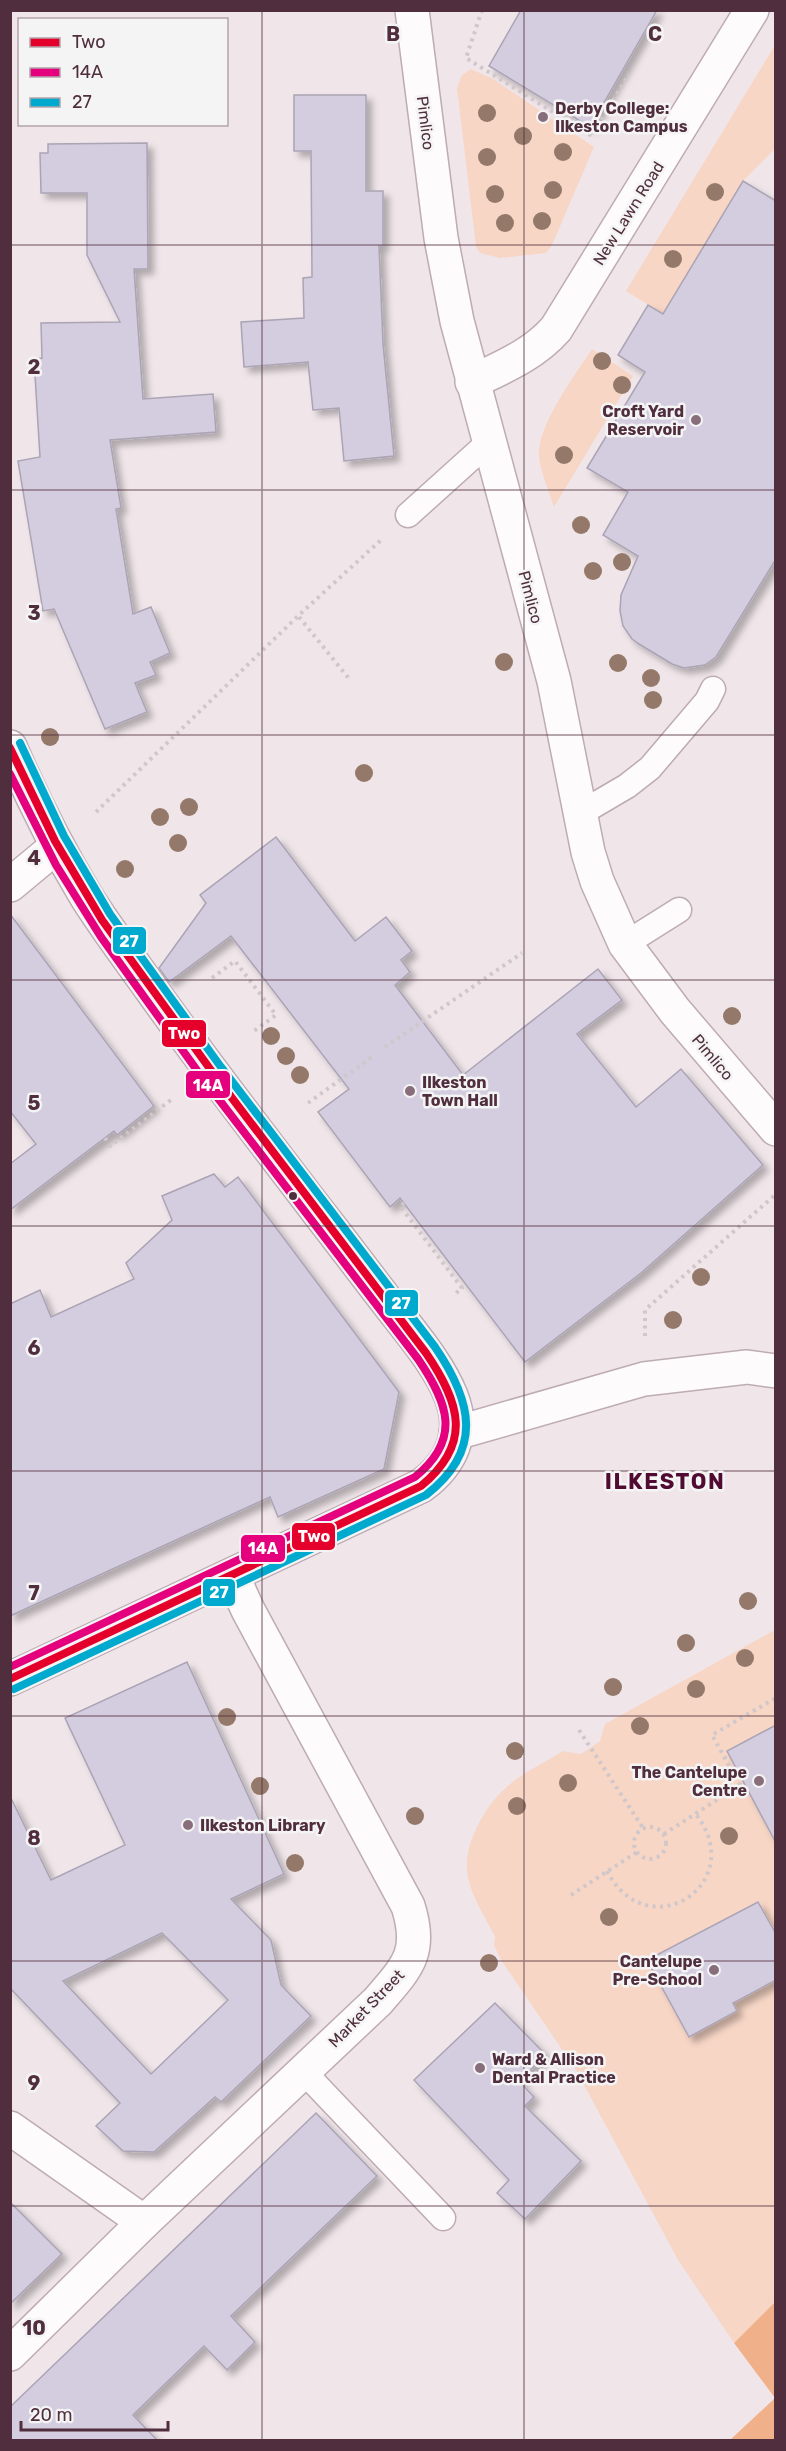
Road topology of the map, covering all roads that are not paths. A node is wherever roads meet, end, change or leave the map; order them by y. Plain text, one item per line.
1 (412, 10) edge
2 (752, 10) edge
3 (472, 382) junction
4 (489, 442) junction
5 (408, 515) road end
6 (713, 689) dead end
7 (10, 747) edge
8 (581, 813) junction
9 (57, 846) junction
10 (10, 885) edge
11 (679, 910) dead end
12 (625, 944) junction
13 (776, 1130) edge
14 (776, 1371) edge
15 (456, 1433) junction
16 (232, 1575) junction
17 (10, 1679) edge
18 (303, 2071) junction
19 (10, 2128) edge
20 (443, 2218) dead end
21 (144, 2222) junction
22 (10, 2354) edge

1 - 3 street, Pimlico
2 - 3 street, New Lawn Road
3 - 4 street, Pimlico
4 - 5 lane
4 - 8 street, Pimlico
6 - 8 lane
7 - 9 street
8 - 12 street, Pimlico
9 - 10 street
9 - 15 street
11 - 12 lane
12 - 13 street, Pimlico
14 - 15 street
15 - 16 street
16 - 17 street
16 - 18 street, Market Street
18 - 20 lane
18 - 21 street, Market Street
19 - 21 street
21 - 22 street, Market Street

